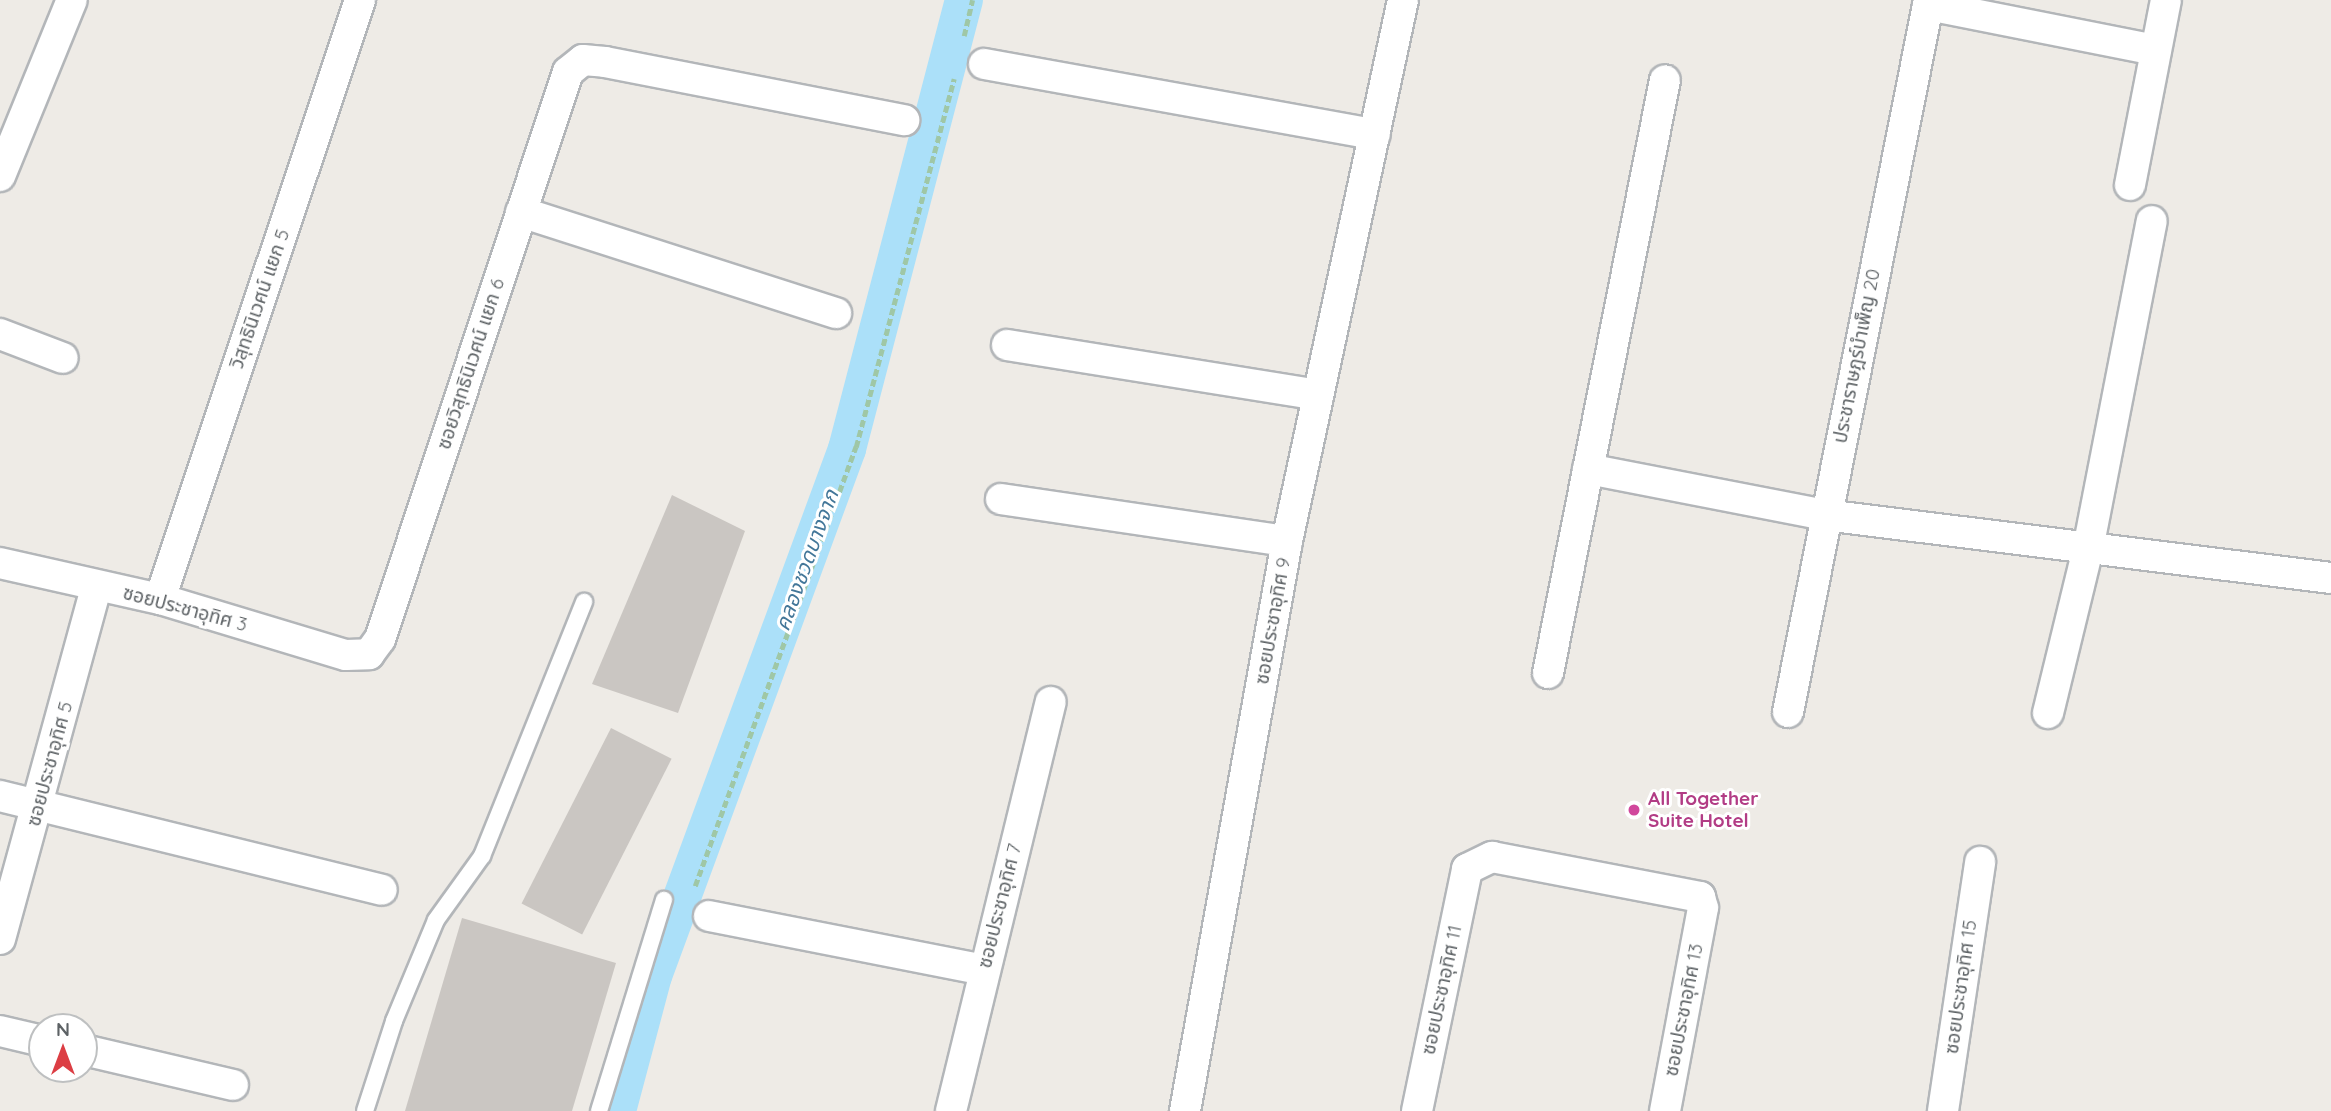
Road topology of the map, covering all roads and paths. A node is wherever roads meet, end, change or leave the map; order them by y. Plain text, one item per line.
1 (72, 0) edge
2 (360, 0) edge
3 (972, 0) edge
4 (1403, 0) edge
5 (2166, 0) edge
6 (1928, 3) edge
7 (964, 38) dead end
8 (2156, 50) junction
9 (971, 64) joint
10 (1665, 80) dead end
11 (904, 120) dead end
12 (1376, 134) junction
13 (0, 176) edge
14 (2130, 185) dead end
15 (521, 212) junction
16 (2152, 221) dead end
17 (836, 313) dead end
18 (0, 334) edge
19 (1007, 345) dead end
20 (63, 358) dead end
21 (1318, 395) junction
22 (1588, 468) junction
23 (1001, 499) dead end
24 (1825, 515) junction
25 (1287, 541) junction
26 (2088, 549) junction
27 (0, 563) edge
28 (2331, 578) edge
29 (96, 588) junction
30 (160, 599) junction
31 (584, 602) dead end
32 (369, 654) joint
33 (1548, 673) dead end
34 (1051, 702) dead end
35 (1788, 712) dead end
36 (2048, 713) dead end
37 (0, 796) edge
38 (40, 804) junction
39 (1980, 862) dead end
40 (1467, 869) joint
41 (694, 889) dead end
42 (382, 890) dead end
43 (664, 900) dead end
44 (709, 916) dead end
45 (0, 939) edge
46 (984, 970) junction
47 (0, 1031) edge
48 (28, 1038) edge
49 (98, 1054) edge
50 (233, 1085) dead end
51 (365, 1111) edge
52 (599, 1111) edge
53 (951, 1111) edge
54 (1185, 1111) edge
55 (1417, 1111) edge
56 (1665, 1111) edge
57 (1943, 1111) edge

1 - 13 street
2 - 30 street, วิสุทธินิเวศน์ แยก 5
3 - 7 path
4 - 12 street, ซอยประชาอุทิศ 9
5 - 8 street
6 - 8 street
6 - 24 street, ประชาราษฎร์บำเพ็ญ 20
8 - 14 street
9 - 12 street
9 - 41 path
10 - 22 street
11 - 15 street, ซอยวิสุทธินิเวศน์ แยก 6
12 - 21 street, ซอยประชาอุทิศ 9
15 - 17 street
15 - 32 street, ซอยวิสุทธินิเวศน์ แยก 6
16 - 26 street
18 - 20 street
19 - 21 street
21 - 25 street, ซอยประชาอุทิศ 9
22 - 24 street
22 - 33 street
23 - 25 street
24 - 26 street
24 - 35 street, ประชาราษฎร์บำเพ็ญ 20
25 - 54 street, ซอยประชาอุทิศ 9
26 - 28 street
26 - 36 street
27 - 29 street, ซอยประชาอุทิศ 3
29 - 30 street, ซอยประชาอุทิศ 3
29 - 38 street, ซอยประชาอุทิศ 5
30 - 32 street, ซอยประชาอุทิศ 3
31 - 51 lane
34 - 46 street, ซอยประชาอุทิศ 7
37 - 38 street
38 - 42 street
38 - 45 street, ซอยประชาอุทิศ 5
39 - 57 street, ซอยประชาอุทิศ 15
40 - 55 street, ซอยประชาอุทิศ 11
40 - 56 street, ซอยประชาอุทิศ 13
43 - 52 lane
44 - 46 street
46 - 53 street, ซอยประชาอุทิศ 7
47 - 48 street
49 - 50 street

